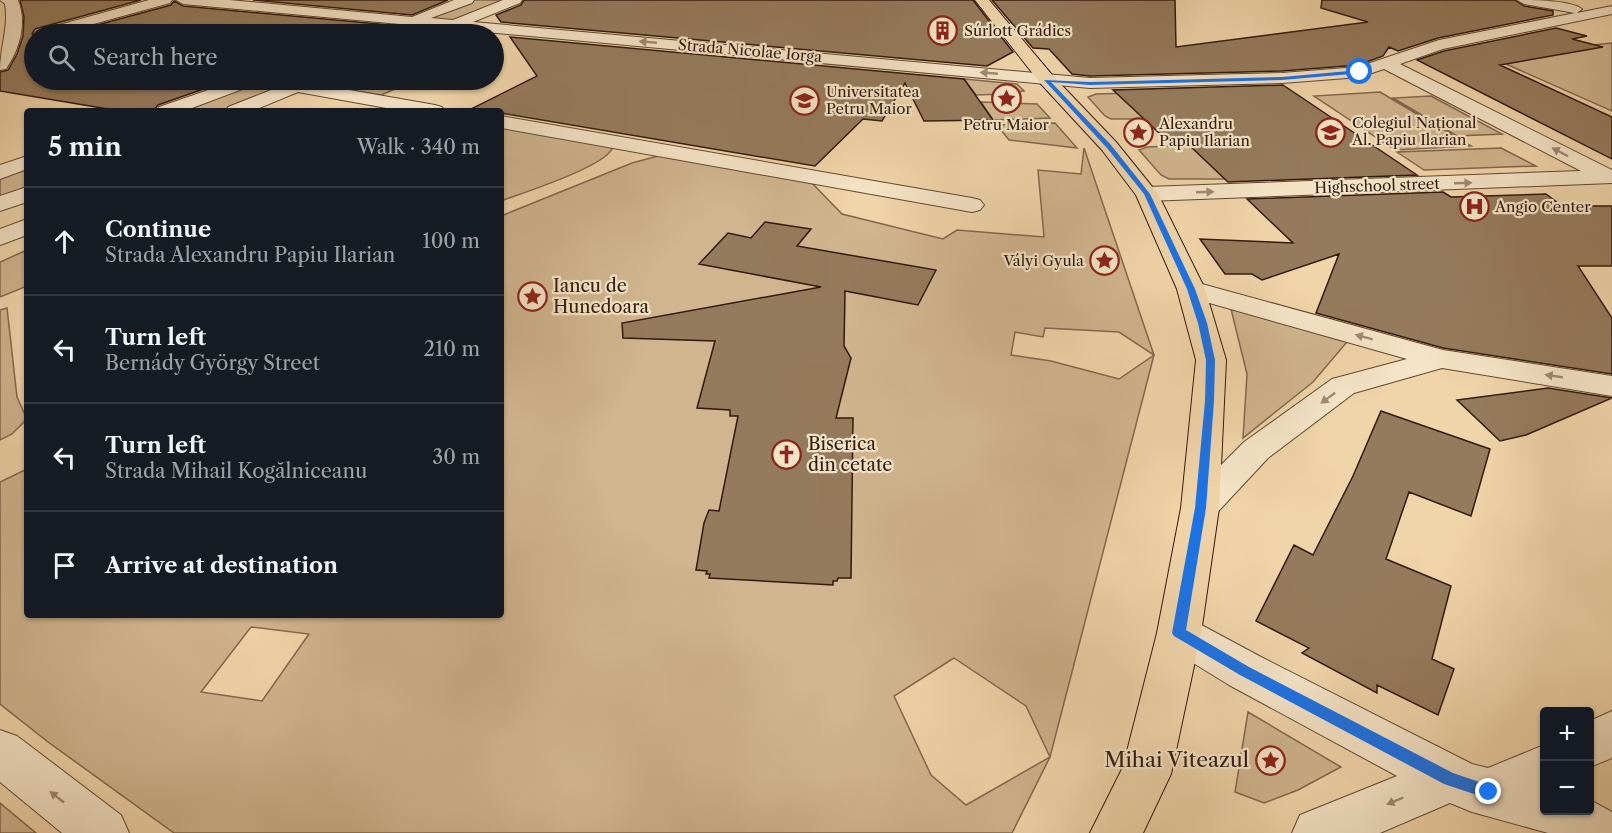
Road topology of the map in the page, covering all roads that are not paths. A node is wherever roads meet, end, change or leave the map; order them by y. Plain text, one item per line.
1 (7, 0) edge
2 (165, 0) edge
3 (183, 0) edge
4 (467, 0) edge
5 (515, 0) edge
6 (982, 0) edge
7 (1524, 0) edge
8 (1612, 10) edge
9 (1592, 12) junction
10 (412, 21) junction
11 (78, 24) edge
12 (403, 24) edge
13 (443, 24) edge
14 (455, 24) edge
15 (504, 29) edge
16 (24, 39) edge
17 (12, 41) junction
18 (1386, 64) junction
19 (0, 65) edge
20 (1047, 80) junction
21 (224, 90) edge
22 (289, 90) edge
23 (314, 90) edge
24 (337, 94) junction
25 (306, 107) dead end
26 (174, 108) edge
27 (243, 108) edge
28 (418, 108) edge
29 (504, 124) edge
30 (24, 163) edge
31 (3, 171) edge
32 (24, 175) edge
33 (1610, 179) edge
34 (1147, 194) junction
35 (24, 195) edge
36 (0, 204) edge
37 (972, 205) dead end
38 (24, 227) edge
39 (0, 238) edge
40 (1191, 289) junction
41 (1442, 358) junction
42 (1612, 386) edge
43 (1200, 508) junction
44 (1179, 633) junction
45 (1612, 733) edge
46 (1594, 743) edge
47 (0, 753) edge
48 (1540, 769) edge
49 (1469, 785) junction
50 (1540, 805) edge
51 (1566, 815) edge
52 (103, 833) edge
53 (1116, 833) edge
54 (1318, 833) edge
55 (1599, 833) edge

1 - 17 street
2 - 11 street
3 - 10 street, Strada Nicolae Iorga
4 - 10 street
5 - 14 street
6 - 20 main road
7 - 9 street
8 - 9 street
9 - 18 street, Strada Nicolae Iorga
10 - 12 street
10 - 13 street, Strada Nicolae Iorga
20 -> 15 street, Strada Nicolae Iorga
16 - 17 street
17 - 19 street
18 - 20 street, Strada Nicolae Iorga
33 -> 18 street
20 - 34 main road
21 - 26 street
22 - 27 street
23 - 24 street
24 - 25 street
24 - 28 street
29 - 37 street
30 - 31 street
31 - 32 street
34 -> 33 street, Highschool street
34 - 40 main road
35 - 36 street
38 - 39 street
41 -> 40 street
40 - 43 main road
42 -> 41 street
41 -> 43 street
43 - 44 main road
44 - 49 street
44 - 53 main road
45 - 46 street
52 -> 47 street
48 - 49 street
49 - 50 street
49 -> 54 street
51 - 55 street

